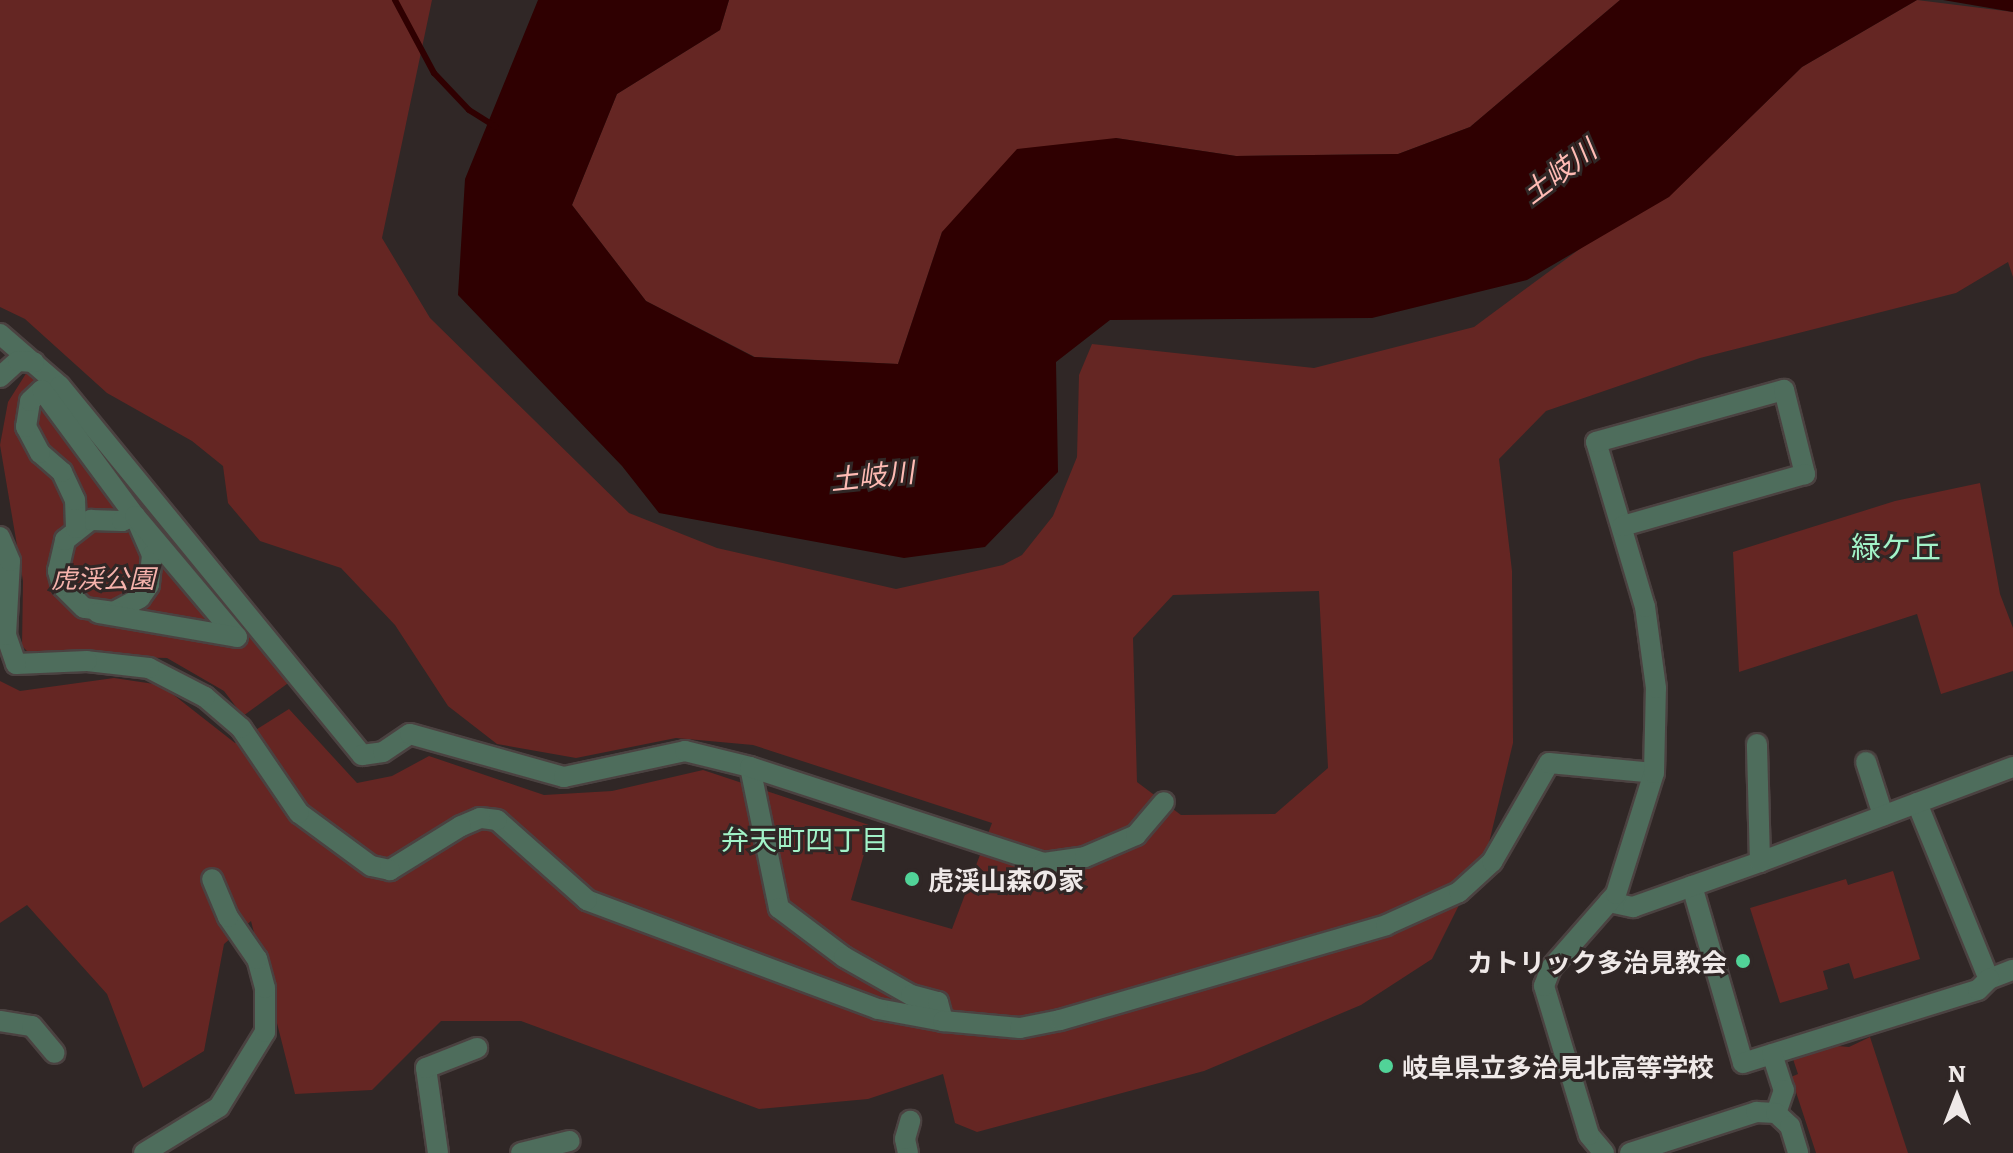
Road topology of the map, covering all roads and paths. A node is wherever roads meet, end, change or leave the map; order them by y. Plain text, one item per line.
1 (0, 334) edge
2 (34, 362) junction
3 (0, 377) edge
4 (61, 402) junction
5 (161, 514) junction
6 (140, 522) junction
7 (1622, 526) junction
8 (76, 528) junction
9 (0, 537) edge
10 (91, 610) junction
11 (68, 623) dead end
12 (260, 632) junction
13 (237, 637) junction
14 (1757, 744) dead end
15 (1866, 762) dead end
16 (750, 767) junction
17 (2013, 767) edge
18 (1654, 773) junction
19 (1164, 802) dead end
20 (1917, 803) junction
21 (1883, 815) junction
22 (1760, 862) junction
23 (212, 879) dead end
24 (1692, 886) junction
25 (1609, 902) junction
26 (2013, 970) edge
27 (1989, 979) junction
28 (0, 1021) edge
29 (943, 1021) junction
30 (477, 1048) dead end
31 (55, 1053) dead end
32 (1772, 1054) junction
33 (1776, 1113) junction
34 (910, 1121) dead end
35 (570, 1141) dead end
36 (144, 1153) edge
37 (438, 1153) edge
38 (521, 1153) edge
39 (908, 1153) edge
40 (1604, 1153) edge
41 (1630, 1153) edge
42 (1798, 1153) edge

1 - 2 street
2 - 3 street
2 - 4 street
4 - 5 street
4 - 6 street
4 - 8 street
5 - 6 street
5 - 12 street
6 - 8 street
6 - 10 street
6 - 13 street
7 - 7 street
7 - 18 street
8 - 10 street
9 - 29 street
10 - 11 street
10 - 13 street
12 - 13 street
12 - 16 street
14 - 22 street
15 - 21 street
16 - 19 street
16 - 29 street
17 - 20 street
18 - 25 street
18 - 29 street
20 - 21 street
20 - 27 street
21 - 22 street
22 - 24 street
23 - 36 street
24 - 25 street
24 - 32 street
25 - 40 street
26 - 27 street
27 - 32 street
28 - 31 street
30 - 37 street
32 - 33 street
33 - 41 street
33 - 42 street
34 - 39 street
35 - 38 street

